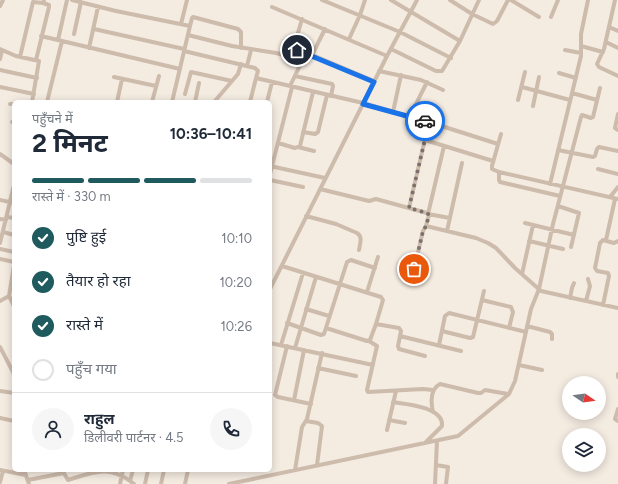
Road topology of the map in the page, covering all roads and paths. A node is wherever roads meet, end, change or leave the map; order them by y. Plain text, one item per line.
1 (3, 0) edge
2 (67, 0) edge
3 (72, 0) edge
4 (187, 0) edge
5 (322, 0) edge
6 (365, 0) edge
7 (391, 0) edge
8 (417, 0) edge
9 (450, 0) edge
10 (479, 0) edge
11 (508, 0) edge
12 (511, 0) edge
13 (558, 0) edge
14 (588, 0) edge
15 (616, 0) edge
16 (44, 1) edge
17 (81, 2) junction
18 (0, 6) edge
19 (98, 7) junction
20 (272, 7) dead end
21 (410, 12) junction
22 (472, 14) junction
23 (360, 15) junction
24 (539, 17) dead end
25 (551, 17) dead end
26 (302, 19) junction
27 (181, 24) junction
28 (190, 26) junction
29 (609, 27) junction
30 (94, 29) junction
31 (325, 29) junction
32 (618, 31) edge
33 (400, 32) junction
34 (74, 34) dead end
35 (188, 35) junction
36 (42, 36) junction
37 (349, 39) junction
38 (60, 41) junction
39 (460, 41) junction
40 (606, 42) junction
41 (581, 46) junction
42 (89, 48) junction
43 (241, 48) junction
44 (618, 48) edge
45 (1, 49) edge
46 (391, 49) junction
47 (184, 50) junction
48 (251, 50) junction
49 (565, 50) dead end
50 (603, 52) junction
51 (306, 53) junction
52 (581, 53) junction
53 (312, 55) junction
54 (387, 56) junction
55 (20, 57) junction
56 (451, 58) junction
57 (0, 59) edge
58 (36, 60) junction
59 (303, 60) junction
60 (241, 64) junction
61 (247, 66) junction
62 (180, 69) junction
63 (0, 70) edge
64 (380, 71) junction
65 (526, 72) dead end
66 (559, 73) dead end
67 (159, 76) dead end
68 (295, 76) junction
69 (401, 76) junction
70 (618, 76) edge
71 (114, 77) dead end
72 (539, 77) dead end
73 (37, 78) junction
74 (256, 78) junction
75 (576, 78) junction
76 (122, 79) junction
77 (232, 81) junction
78 (272, 82) junction
79 (374, 82) junction
80 (427, 82) junction
81 (199, 83) dead end
82 (156, 86) junction
83 (291, 86) junction
84 (0, 87) edge
85 (522, 87) junction
86 (600, 88) dead end
87 (443, 90) dead end
88 (537, 91) junction
89 (313, 92) junction
90 (572, 93) junction
91 (34, 94) junction
92 (185, 94) dead end
93 (329, 95) junction
94 (32, 100) edge
95 (47, 100) edge
96 (117, 100) edge
97 (152, 100) edge
98 (172, 100) edge
99 (196, 100) edge
100 (216, 100) edge
101 (250, 100) edge
102 (267, 100) edge
103 (518, 100) dead end
104 (570, 100) junction
105 (597, 100) junction
106 (363, 104) junction
107 (533, 106) dead end
108 (393, 112) junction
109 (618, 114) edge
110 (410, 116) junction
111 (429, 122) junction
112 (618, 130) edge
113 (303, 132) junction
114 (501, 134) dead end
115 (425, 140) junction
116 (278, 143) junction
117 (498, 144) junction
118 (444, 146) junction
119 (298, 147) junction
120 (558, 150) junction
121 (618, 151) edge
122 (314, 152) dead end
123 (571, 152) junction
124 (0, 154) edge
125 (493, 161) junction
126 (12, 163) edge
127 (272, 163) edge
128 (462, 163) dead end
129 (272, 166) edge
130 (598, 169) dead end
131 (499, 172) junction
132 (618, 174) edge
133 (325, 178) junction
134 (272, 180) edge
135 (550, 184) junction
136 (563, 186) junction
137 (303, 187) dead end
138 (618, 187) edge
139 (320, 189) junction
140 (560, 196) junction
141 (614, 198) edge
142 (0, 200) edge
143 (12, 202) edge
144 (558, 206) junction
145 (409, 208) junction
146 (428, 214) junction
147 (306, 216) junction
148 (7, 218) junction
149 (12, 218) edge
150 (450, 218) junction
151 (0, 219) edge
152 (525, 223) dead end
153 (533, 225) junction
154 (426, 226) junction
155 (552, 229) junction
156 (447, 231) junction
157 (3, 232) junction
158 (12, 234) edge
159 (574, 235) junction
160 (0, 240) edge
161 (606, 240) junction
162 (530, 241) junction
163 (618, 241) edge
164 (548, 246) junction
165 (563, 248) dead end
166 (571, 248) dead end
167 (0, 249) edge
168 (359, 250) dead end
169 (12, 252) edge
170 (378, 257) dead end
171 (0, 259) edge
172 (12, 263) edge
173 (282, 266) junction
174 (375, 268) junction
175 (303, 273) junction
176 (522, 274) junction
177 (316, 277) junction
178 (412, 278) dead end
179 (588, 279) dead end
180 (574, 283) dead end
181 (339, 284) junction
182 (272, 285) edge
183 (12, 287) edge
184 (539, 289) junction
185 (484, 291) dead end
186 (367, 292) junction
187 (9, 296) junction
188 (570, 298) junction
189 (482, 300) junction
190 (0, 301) edge
191 (586, 301) junction
192 (12, 302) edge
193 (603, 305) junction
194 (618, 308) edge
195 (306, 310) junction
196 (329, 316) junction
197 (477, 320) junction
198 (287, 323) junction
199 (376, 324) junction
200 (527, 326) junction
201 (300, 328) junction
202 (326, 328) junction
203 (510, 328) junction
204 (442, 331) junction
205 (526, 332) junction
206 (400, 336) junction
207 (552, 339) dead end
208 (369, 341) junction
209 (272, 343) edge
210 (281, 345) junction
211 (439, 345) junction
212 (286, 346) junction
213 (0, 347) edge
214 (295, 348) junction
215 (304, 350) junction
216 (461, 351) dead end
217 (322, 353) junction
218 (424, 356) dead end
219 (373, 365) junction
220 (519, 365) junction
221 (318, 368) junction
222 (12, 370) edge
223 (542, 370) dead end
224 (356, 376) dead end
225 (433, 390) junction
226 (0, 391) edge
227 (396, 391) junction
228 (12, 393) edge
229 (508, 394) junction
230 (294, 400) junction
231 (393, 402) junction
232 (310, 404) junction
233 (618, 409) edge
234 (433, 412) junction
235 (0, 418) edge
236 (389, 420) junction
237 (12, 421) edge
238 (306, 421) junction
239 (618, 421) edge
240 (405, 423) dead end
241 (387, 430) dead end
242 (437, 440) junction
243 (425, 443) junction
244 (317, 465) junction
245 (436, 465) junction
246 (1, 470) edge
247 (295, 470) junction
248 (25, 472) edge
249 (60, 472) edge
250 (63, 472) edge
251 (90, 472) edge
252 (115, 472) edge
253 (123, 472) edge
254 (133, 472) edge
255 (148, 472) edge
256 (164, 472) edge
257 (188, 472) edge
258 (26, 475) junction
259 (122, 475) junction
260 (0, 482) edge
261 (29, 482) edge
262 (68, 482) edge
263 (245, 482) edge
264 (132, 483) edge
265 (120, 484) edge
266 (145, 484) edge
267 (161, 484) edge
268 (185, 484) edge
269 (229, 484) edge
270 (435, 484) edge
271 (446, 484) edge

1 - 18 street
2 - 38 street
3 - 17 street
4 - 27 street
5 - 23 street
6 - 23 street
7 - 21 street
8 - 21 street
9 - 22 street
10 - 22 street
11 - 22 street
12 - 24 street
13 - 25 street
14 - 41 street
15 - 29 street
16 - 36 street
16 - 55 street
17 - 19 street
17 - 34 street
19 - 27 street
19 - 30 street
20 - 26 street
21 - 33 street
21 - 39 street
22 - 39 street
23 - 33 street
23 - 37 street
26 - 31 street
26 - 51 street
27 - 28 street
28 - 35 street
28 - 43 street
29 - 32 street
29 - 40 street
30 - 42 street
30 - 47 street
31 - 37 street
31 - 53 street
33 - 46 street
33 - 56 street
35 - 43 street
35 - 47 street
36 - 38 street
36 - 58 street
37 - 54 street
38 - 42 street
38 - 95 street
39 - 56 street
40 - 44 street
40 - 50 street
41 - 50 street
41 - 52 street
42 - 62 street
43 - 48 street
45 - 55 street
45 - 57 street
46 - 54 street
46 - 56 street
47 - 60 street
47 - 62 street
48 - 59 street
48 - 61 street
49 - 52 street
50 - 70 street
51 - 53 street
51 - 59 street
52 - 75 street
53 - 79 street
54 - 64 street
55 - 58 street
58 - 73 street
59 - 68 street
60 - 61 street
60 - 77 street
61 - 74 street
62 - 98 street
63 - 73 street
64 - 69 street
64 - 79 street
65 - 85 street
66 - 75 street
67 - 82 street
68 - 83 street
68 - 93 street
69 - 80 street
69 - 108 street
71 - 76 street
72 - 88 street
73 - 91 street
74 - 78 street
74 - 101 street
75 - 90 street
76 - 82 street
76 - 96 street
77 - 92 street
77 - 100 street
78 - 83 street
78 - 102 street
79 - 106 street
80 - 87 street
80 - 110 street
81 - 99 street
82 - 97 street
83 - 89 street
83 - 116 street
84 - 91 street
85 - 88 street
85 - 103 street
86 - 105 street
88 - 104 street
88 - 107 street
89 - 93 street
89 - 113 street
90 - 104 street
90 - 105 street
91 - 94 street
93 - 106 street
93 - 113 street
104 - 120 street
105 - 123 street
106 - 108 street
106 - 133 street
108 - 110 street
109 - 112 street
110 - 111 street
111 - 115 street
111 - 117 street
113 - 119 street
114 - 117 street
115 - 118 street
115 - 145 street
116 - 119 street
116 - 127 street
117 - 125 street
118 - 125 street
118 - 146 street
119 - 122 street
120 - 123 street
120 - 135 street
121 - 123 street
123 - 136 street
124 - 126 street
125 - 131 street
128 - 150 street
129 - 133 street
130 - 132 street
131 - 135 street
131 - 140 street
133 - 139 street
134 - 137 street
135 - 136 street
136 - 140 street
136 - 141 street
138 - 141 street
139 - 145 street
139 - 147 street
140 - 144 street
141 - 161 street
142 - 143 street
143 - 148 street
144 - 155 street
144 - 159 street
145 - 146 street
146 - 150 street
146 - 154 street
147 - 168 street
147 - 173 street
148 - 149 street
148 - 151 street
148 - 157 street
150 - 156 street
152 - 153 street
153 - 155 street
153 - 162 street
154 - 156 street
154 - 178 street
155 - 159 street
155 - 164 street
156 - 176 street
157 - 158 street
157 - 160 street
159 - 166 street
161 - 163 street
161 - 193 street
162 - 164 street
162 - 176 street
164 - 165 street
164 - 184 street
167 - 169 street
170 - 174 street
171 - 172 street
173 - 175 street
173 - 182 street
174 - 181 street
174 - 186 street
175 - 177 street
175 - 198 street
176 - 184 street
177 - 181 street
177 - 195 street
179 - 191 street
180 - 188 street
181 - 186 street
181 - 196 street
183 - 187 street
184 - 188 street
184 - 200 street
185 - 189 street
186 - 199 street
187 - 190 street
187 - 192 street
188 - 191 street
189 - 197 street
189 - 203 street
191 - 193 street
193 - 194 street
195 - 196 street
195 - 201 street
196 - 202 street
197 - 203 street
197 - 204 street
197 - 204 street
198 - 201 street
198 - 210 street
199 - 206 street
199 - 208 street
200 - 205 street
200 - 207 street
201 - 202 street
201 - 214 street
202 - 208 street
203 - 205 street
204 - 211 street
205 - 220 street
206 - 211 street
206 - 218 street
208 - 219 street
209 - 210 street
210 - 212 street
211 - 216 street
212 - 214 street
212 - 230 street
213 - 222 street
214 - 215 street
215 - 217 street
215 - 230 street
217 - 219 street
217 - 221 street
219 - 227 street
220 - 223 street
220 - 229 street
221 - 224 street
221 - 232 street
225 - 227 street
225 - 229 street
225 - 234 street
226 - 228 street
227 - 231 street
229 - 242 street
230 - 232 street
231 - 234 street
231 - 236 street
232 - 238 street
233 - 239 street
234 - 243 street
235 - 237 street
236 - 240 street
236 - 241 street
238 - 244 street
238 - 247 street
242 - 243 street
242 - 245 street
243 - 244 street
244 - 247 street
245 - 270 street
245 - 271 street
246 - 258 street
246 - 260 street
247 - 263 street
248 - 258 street
249 - 261 street
250 - 262 street
251 - 262 street
252 - 259 street
253 - 259 street
254 - 264 street
255 - 266 street
256 - 267 street
257 - 268 street
258 - 261 street
259 - 264 street
259 - 265 street
263 - 269 street

